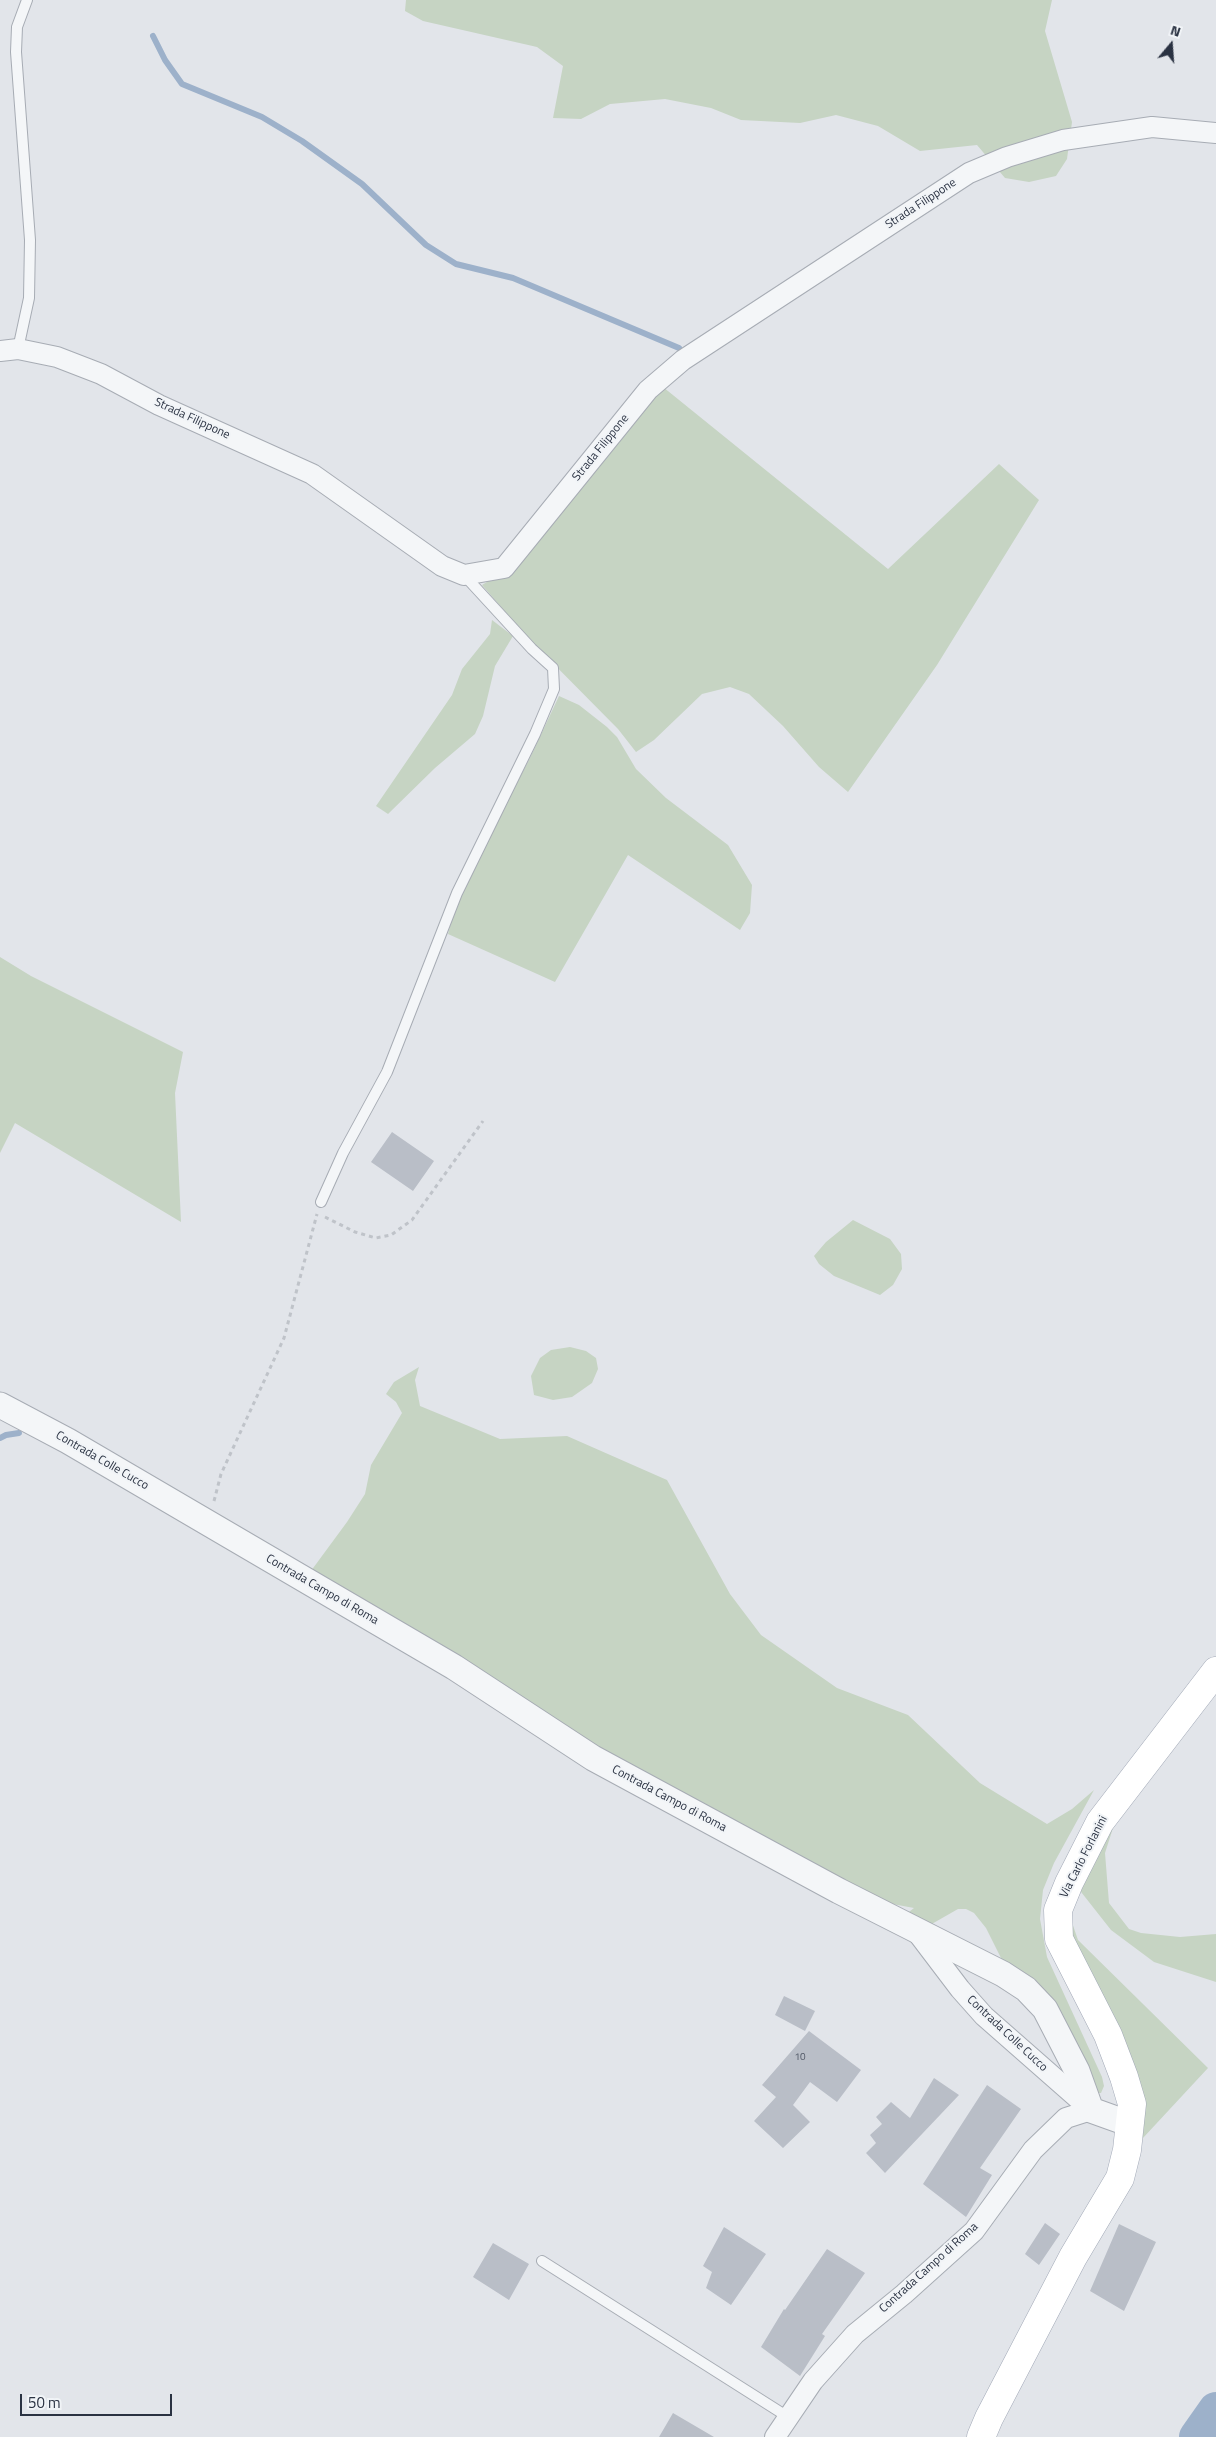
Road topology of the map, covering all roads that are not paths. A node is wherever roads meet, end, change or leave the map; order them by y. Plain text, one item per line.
1 (27, 0) edge
2 (1216, 133) edge
3 (9, 350) edge
4 (464, 575) junction
5 (321, 1202) road end
6 (0, 1405) edge
7 (204, 1520) joint
8 (1216, 1671) edge
9 (912, 1926) junction
10 (1091, 2110) junction
11 (1130, 2124) junction
12 (542, 2261) dead end
13 (788, 2417) junction
14 (775, 2437) edge
15 (982, 2437) edge

1 - 3 lane
2 - 4 street, Strada Filippone
3 - 4 street, Strada Filippone
4 - 5 lane
6 - 7 street, Contrada Colle Cucco
7 - 9 street, Contrada Campo di Roma
8 - 11 main road, Via Carlo Forlanini
9 - 10 street, Contrada Colle Cucco
9 - 10 street, Contrada Campo di Roma
10 - 11 street
10 - 13 street, Contrada Campo di Roma
11 - 15 main road
12 - 13 lane
13 - 14 street, Contrada Campo di Roma

